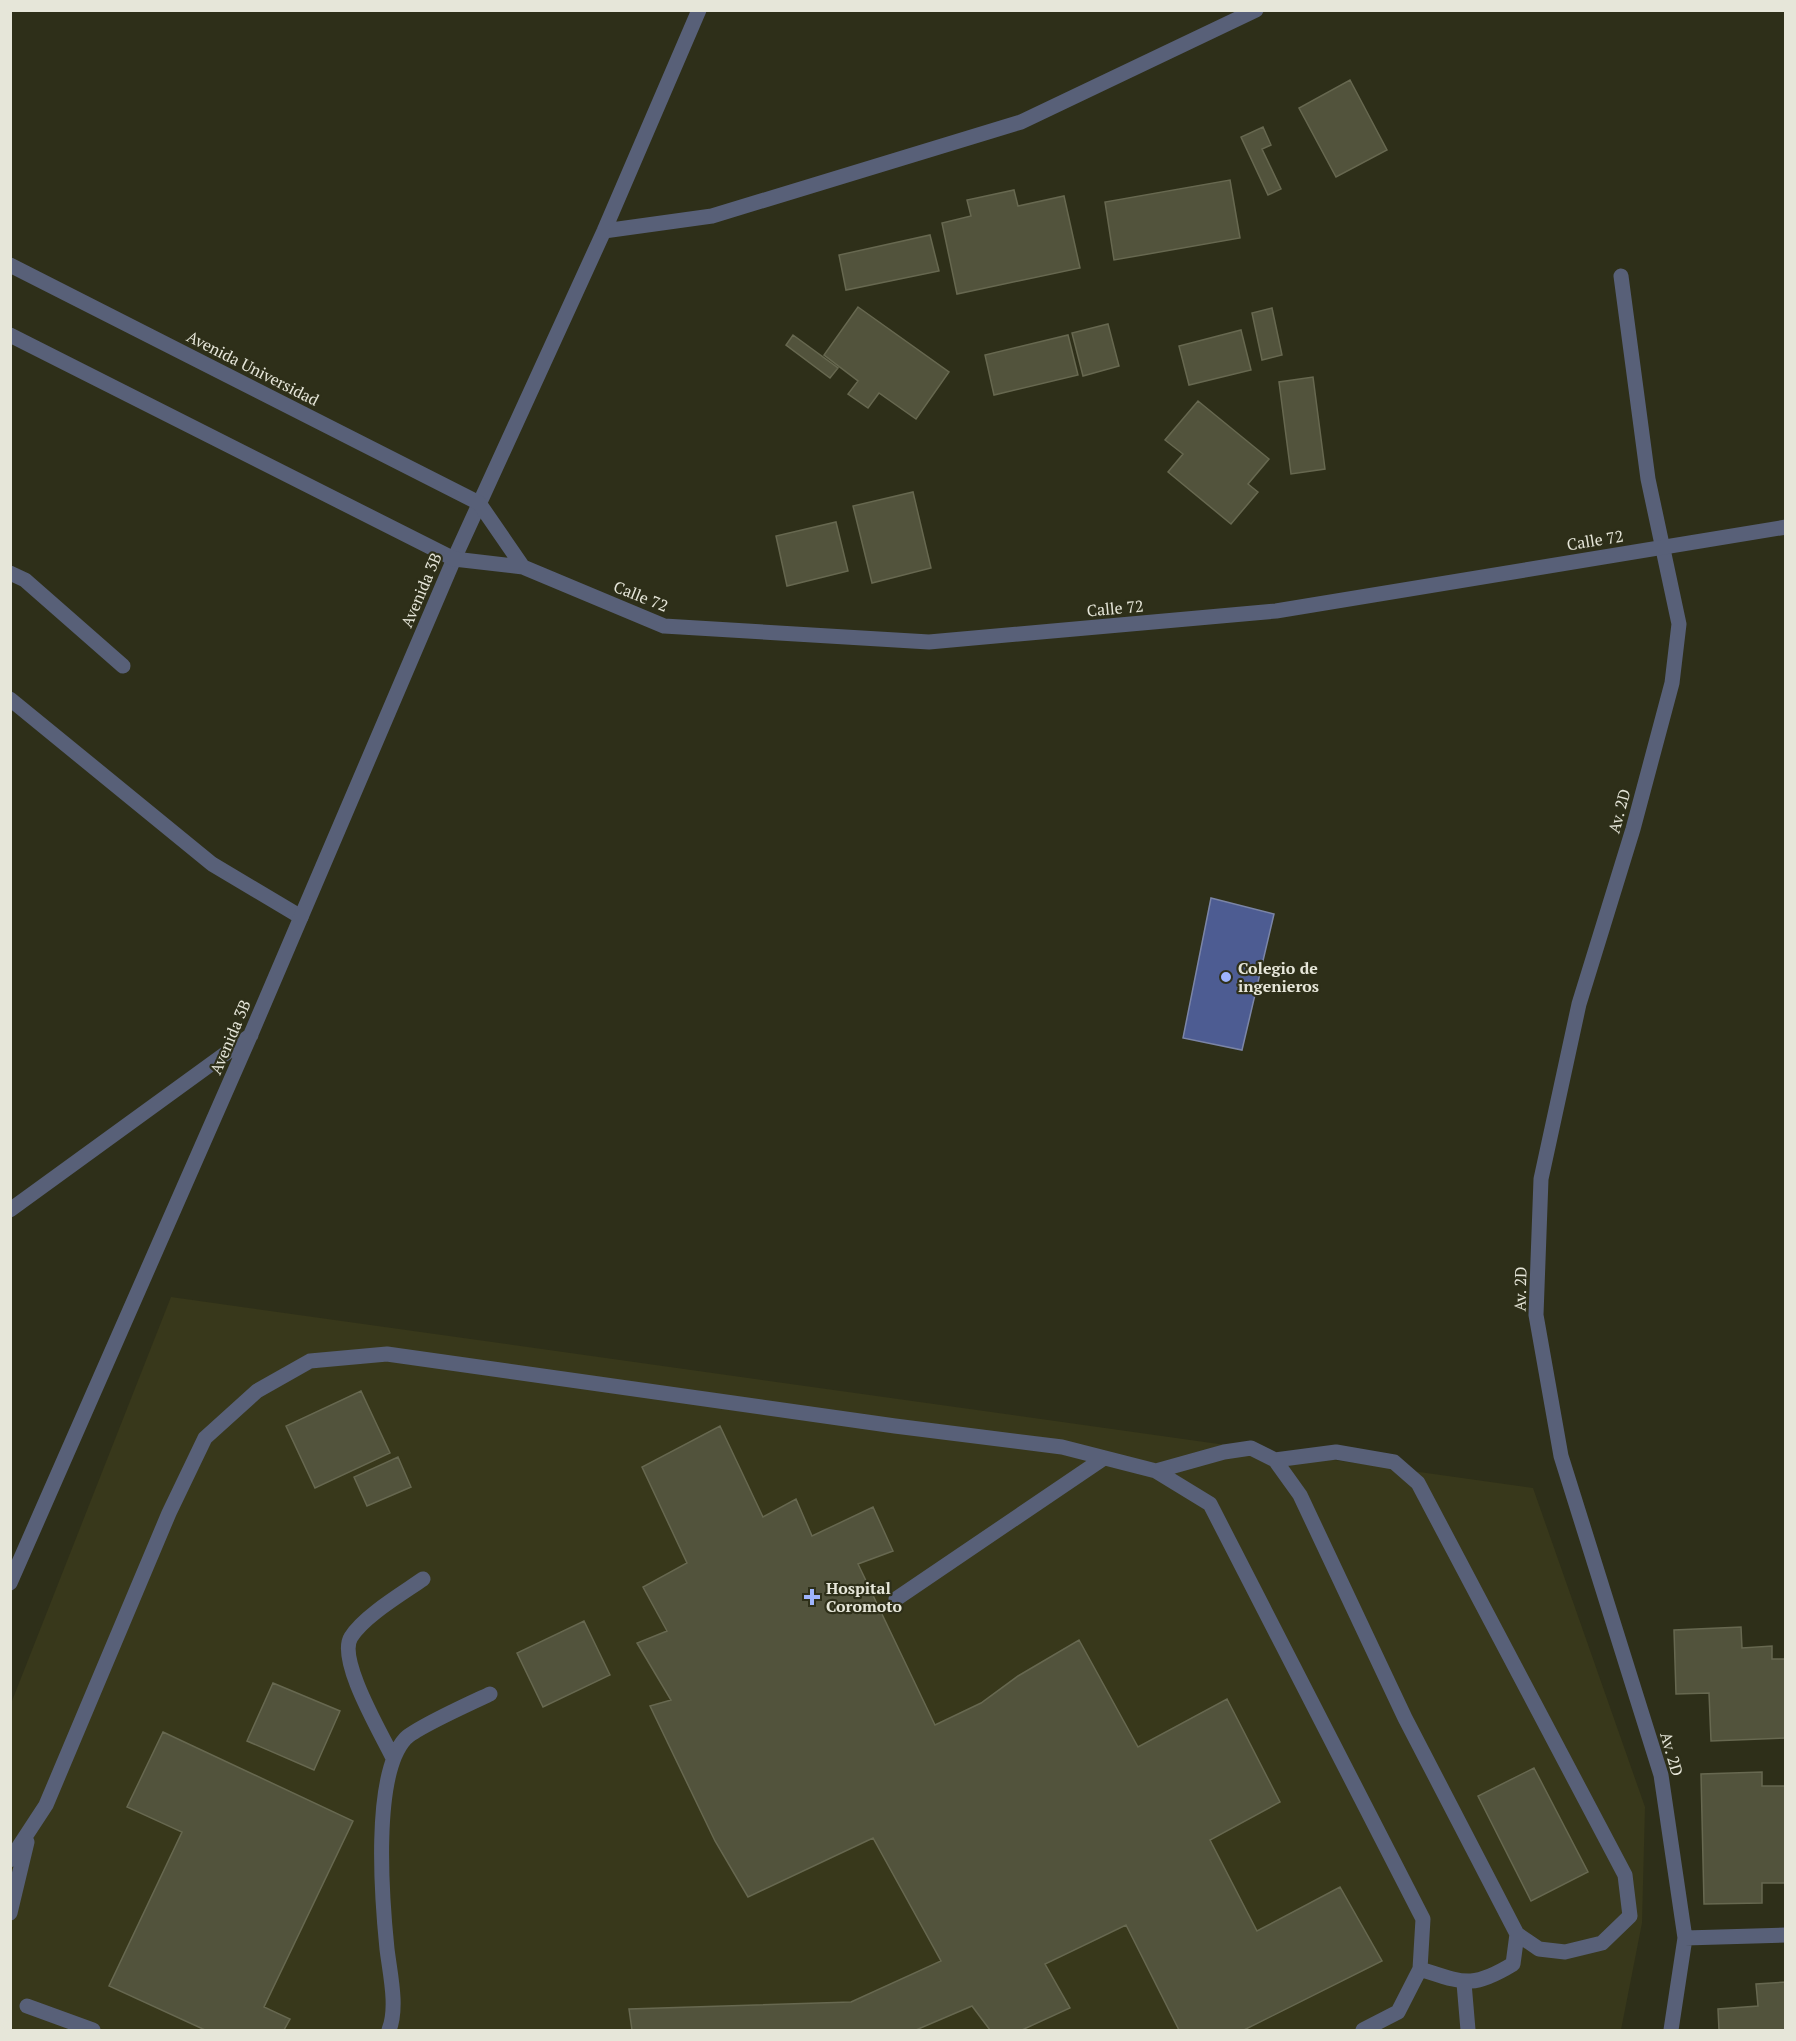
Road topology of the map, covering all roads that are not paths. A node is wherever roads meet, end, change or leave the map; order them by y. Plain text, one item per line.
1 (699, 10) edge
2 (1256, 10) edge
3 (604, 231) junction
4 (10, 265) edge
5 (1621, 276) dead end
6 (10, 334) edge
7 (479, 504) junction
8 (1785, 527) edge
9 (1662, 548) junction
10 (454, 559) junction
11 (523, 567) junction
12 (10, 573) edge
13 (123, 666) dead end
14 (10, 699) edge
15 (302, 917) junction
16 (252, 1034) junction
17 (10, 1210) edge
18 (1104, 1458) junction
19 (1275, 1460) junction
20 (1156, 1471) junction
21 (423, 1579) dead end
22 (10, 1583) edge
23 (896, 1599) dead end
24 (490, 1694) dead end
25 (392, 1756) junction
26 (29, 1831) junction
27 (10, 1860) edge
28 (10, 1913) edge
29 (1517, 1934) junction
30 (1785, 1935) edge
31 (1685, 1938) junction
32 (1420, 1969) junction
33 (1464, 1983) junction
34 (27, 2007) dead end
35 (93, 2031) edge
36 (389, 2031) edge
37 (1363, 2031) edge
38 (1468, 2031) edge
39 (1671, 2031) edge

1 - 3 street, Avenida 3B
2 - 3 street
3 - 7 street, Avenida 3B
4 - 7 street, Avenida Universidad
5 - 9 street, Av. 2D
6 - 10 street
7 - 10 street, Avenida 3B
7 - 11 street
8 - 9 street, Calle 72
9 - 11 street, Calle 72
9 - 31 street, Av. 2D
10 - 11 street, Calle 72
10 - 15 street, Avenida 3B
12 - 13 street
14 - 15 street
15 - 16 street, Avenida 3B
16 - 17 street
16 - 22 street, Avenida 3B
18 - 20 street
18 - 23 street
18 - 26 street
19 - 20 street
19 - 29 street
19 - 29 street
20 - 32 street
21 - 25 street
24 - 25 street
25 - 36 street
26 - 27 street
26 - 28 street
29 - 33 street
30 - 31 street
31 - 39 street, Av. 2D
32 - 33 street
32 - 37 street
33 - 38 street
34 - 35 street

